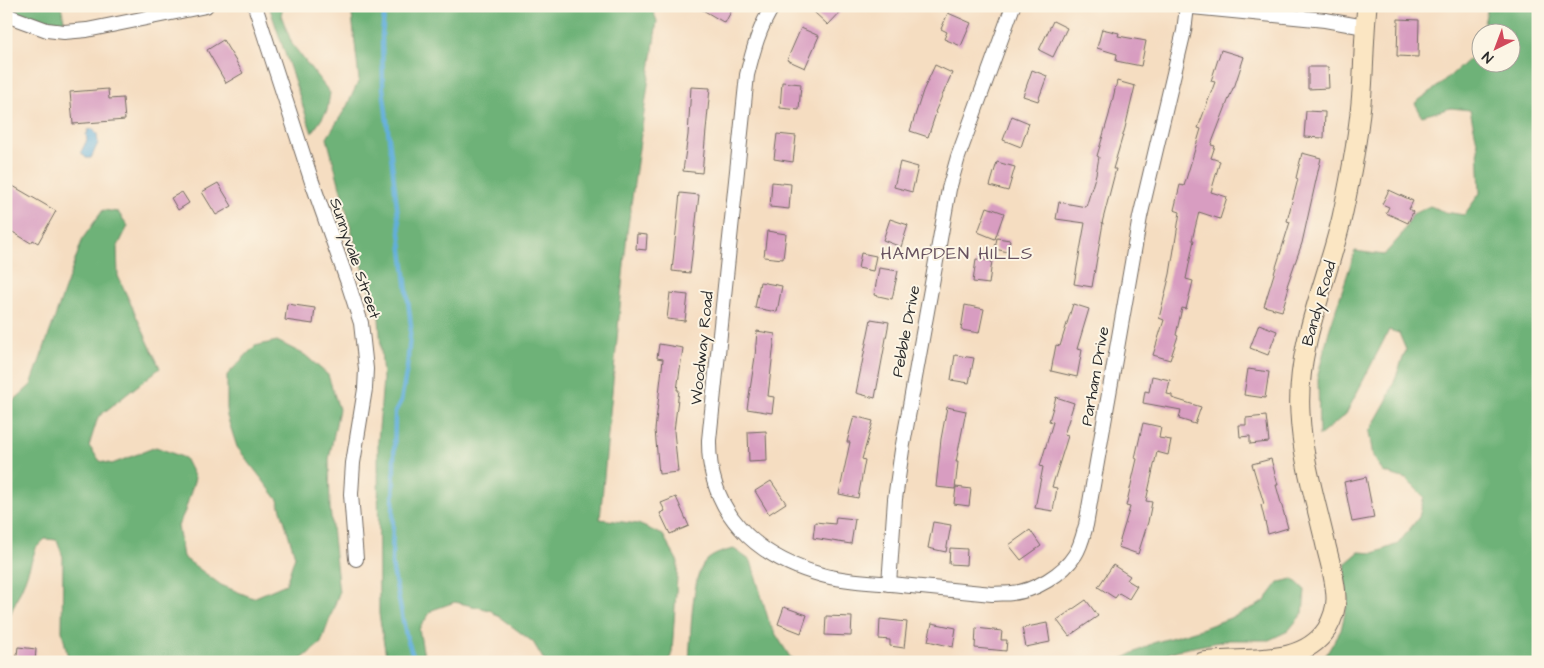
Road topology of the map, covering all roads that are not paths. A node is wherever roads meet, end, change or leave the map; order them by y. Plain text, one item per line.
1 (206, 6) edge
2 (255, 6) edge
3 (773, 6) edge
4 (1013, 6) edge
5 (1182, 6) edge
6 (1367, 6) edge
7 (1187, 7) edge
8 (6, 14) edge
9 (1365, 27) junction
10 (356, 559) dead end
11 (889, 584) junction
12 (1203, 662) edge

1 - 8 street
2 - 10 street, Sunnyvale Street
3 - 11 street, Woodway Road
4 - 11 street, Pebble Drive
5 - 7 street
6 - 9 street, Bandy Road
7 - 9 street
7 - 11 street, Parham Drive
9 - 12 street, Bandy Road

